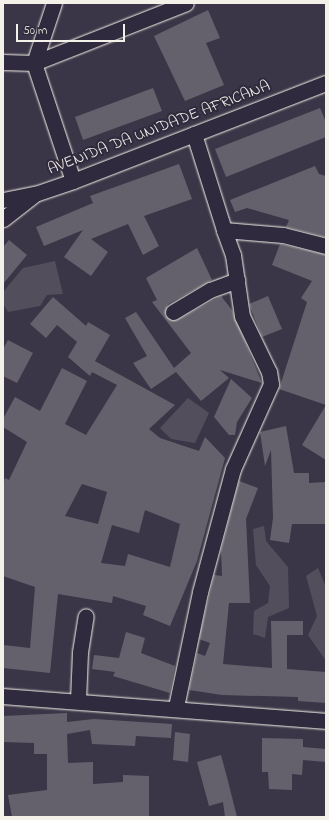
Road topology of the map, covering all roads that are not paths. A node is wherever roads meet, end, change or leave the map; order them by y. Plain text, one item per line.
1 (54, 3) edge
2 (186, 3) edge
3 (3, 62) edge
4 (34, 63) junction
5 (326, 83) edge
6 (194, 134) junction
7 (73, 181) junction
8 (35, 194) junction
9 (3, 200) edge
10 (3, 219) edge
11 (224, 230) junction
12 (326, 246) edge
13 (237, 280) junction
14 (173, 312) dead end
15 (86, 616) dead end
16 (3, 696) edge
17 (78, 700) junction
18 (176, 708) junction
19 (326, 721) edge

1 - 4 street
2 - 4 street
3 - 4 street
4 - 7 street
5 - 6 street, AVENIDA DA UNIDADE AFRICANA
6 - 7 street, AVENIDA DA UNIDADE AFRICANA
6 - 11 street
7 - 8 street, AVENIDA DA UNIDADE AFRICANA
8 - 9 street, AVENIDA DA UNIDADE AFRICANA
8 - 10 street
11 - 12 street
11 - 13 street
13 - 14 street
13 - 18 street
15 - 17 street
16 - 17 street
17 - 18 street
18 - 19 street

